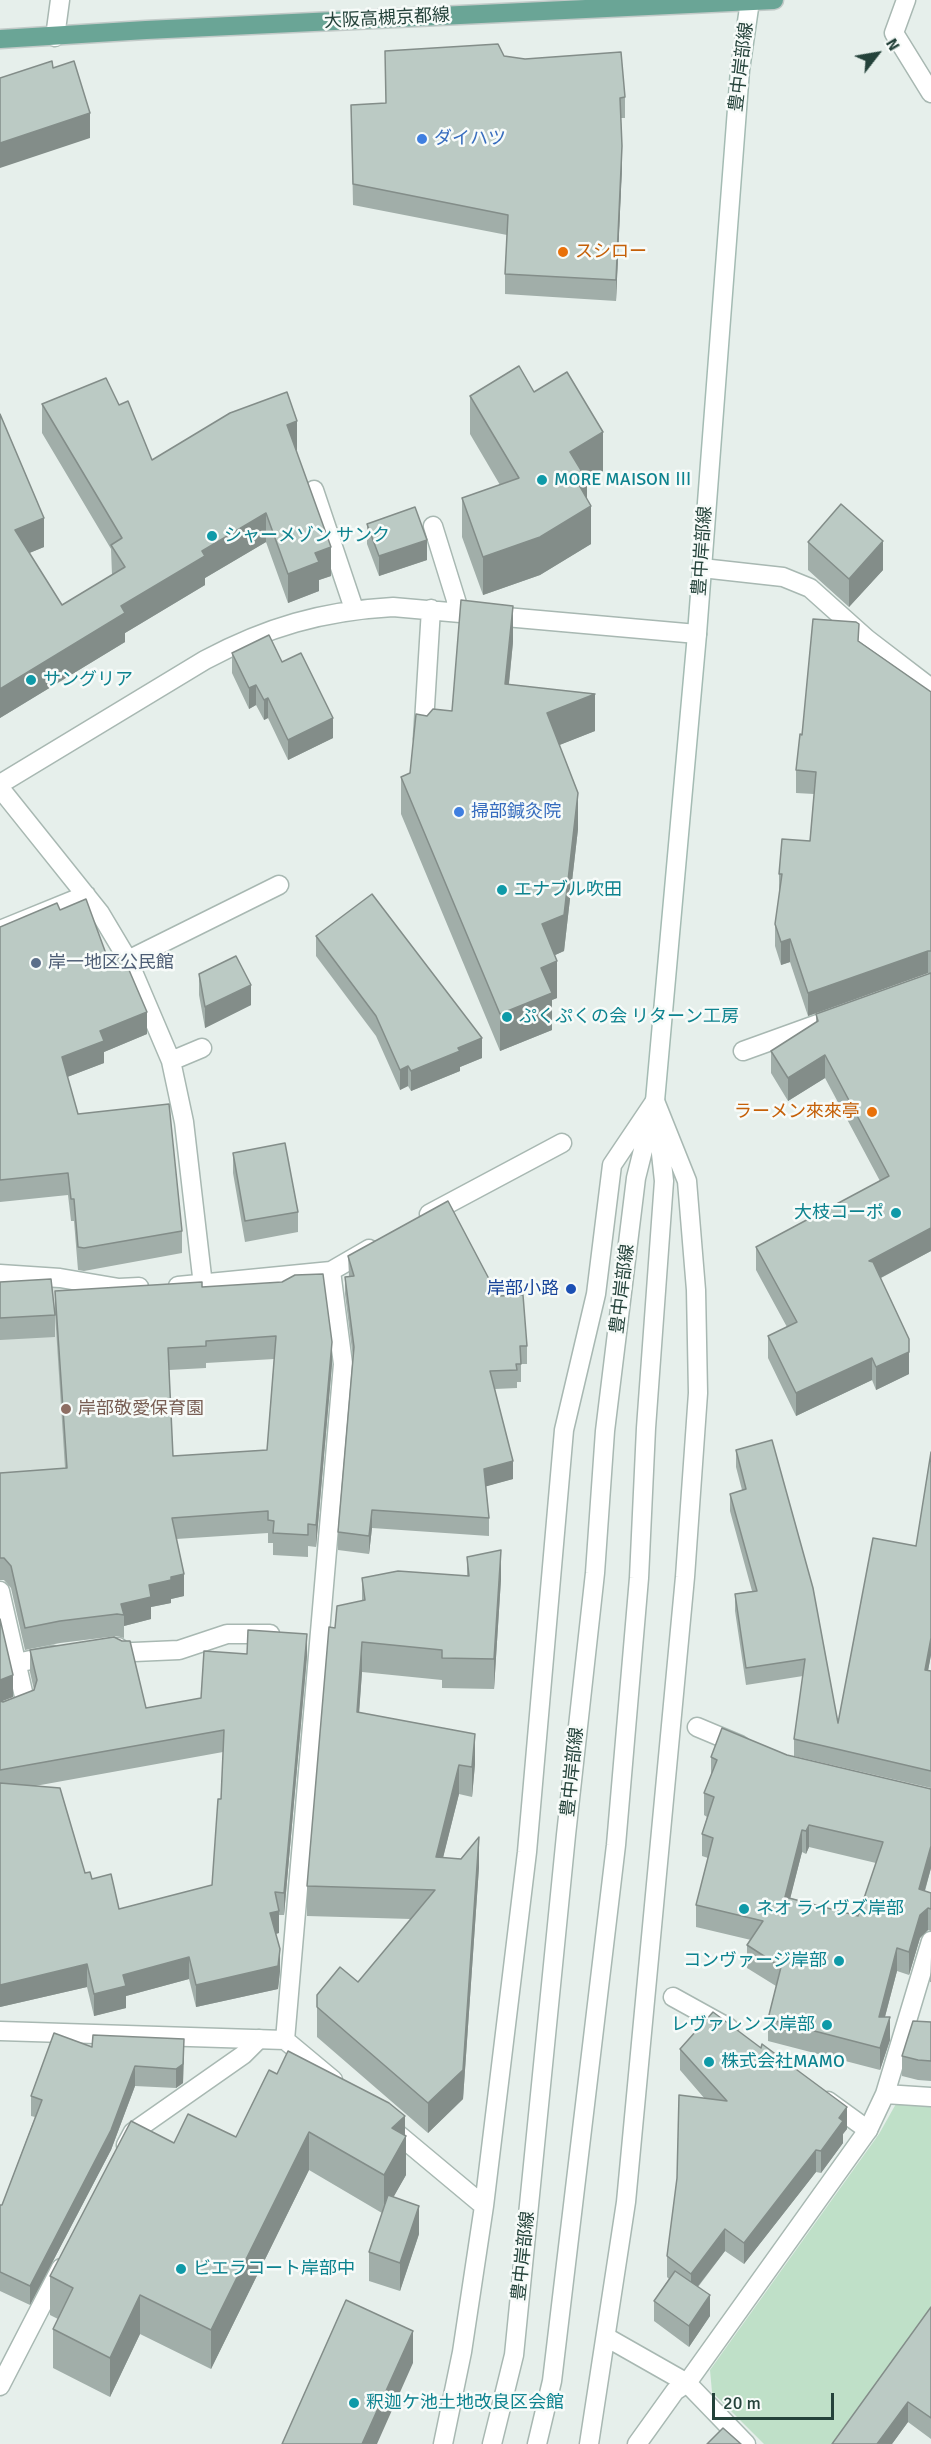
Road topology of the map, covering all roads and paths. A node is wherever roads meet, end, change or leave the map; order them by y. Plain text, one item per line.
1 (60, 0) edge
2 (774, 0) edge
3 (906, 0) edge
4 (750, 2) junction
5 (55, 37) junction
6 (0, 39) edge
7 (931, 93) edge
8 (314, 490) dead end
9 (433, 526) dead end
10 (702, 568) junction
11 (354, 609) junction
12 (431, 609) junction
13 (460, 613) junction
14 (697, 634) junction
15 (931, 688) edge
16 (423, 742) edge
17 (0, 786) edge
18 (279, 885) dead end
19 (86, 895) junction
20 (0, 930) edge
21 (128, 960) junction
22 (843, 1015) edge
23 (202, 1048) dead end
24 (743, 1050) dead end
25 (171, 1061) junction
26 (656, 1101) junction
27 (562, 1143) dead end
28 (412, 1224) edge
29 (382, 1242) edge
30 (330, 1271) junction
31 (0, 1274) edge
32 (203, 1285) junction
33 (0, 1591) edge
34 (320, 1634) junction
35 (95, 1650) edge
36 (73, 1652) edge
37 (17, 1664) junction
38 (0, 1713) edge
39 (697, 1727) dead end
40 (759, 1754) edge
41 (931, 1941) edge
42 (673, 1997) dead end
43 (0, 2031) edge
44 (259, 2039) junction
45 (285, 2040) junction
46 (746, 2040) edge
47 (811, 2088) edge
48 (348, 2092) edge
49 (885, 2094) junction
50 (931, 2097) edge
51 (375, 2115) edge
52 (868, 2130) junction
53 (116, 2163) edge
54 (484, 2206) junction
55 (72, 2247) edge
56 (606, 2337) junction
57 (687, 2383) junction
58 (0, 2386) edge
59 (443, 2444) edge
60 (492, 2444) edge
61 (537, 2444) edge
62 (589, 2444) edge
63 (637, 2444) edge
64 (746, 2444) edge

1 - 5 street
2 - 4 main road, 大阪高槻京都線
3 - 7 street
4 - 5 main road, 大阪高槻京都線
4 - 10 street, 豊中岸部線
5 - 6 main road, 大阪高槻京都線
8 - 11 street
9 - 13 street
10 - 14 street, 豊中岸部線
10 - 15 street
11 - 12 street
11 - 17 street
12 - 13 street
12 - 16 street
13 - 14 street
14 - 26 street, 豊中岸部線
17 - 19 street
18 - 21 street
19 - 20 street
19 - 21 street
21 - 25 street
22 - 24 street
23 - 25 street
25 - 32 street
26 - 54 street
26 - 56 street
26 - 60 street, 豊中岸部線
26 - 61 street, 豊中岸部線
27 - 28 street
29 - 30 street
30 - 32 street
30 - 34 street
31 - 32 street
33 - 37 street
34 - 35 street
34 - 45 street
36 - 37 street
37 - 38 street
39 - 40 street
41 - 49 street
42 - 46 street
43 - 44 street
44 - 45 street
44 - 53 street
45 - 48 street
47 - 52 street
49 - 50 street
49 - 52 street
51 - 54 street
52 - 57 street
54 - 59 street
55 - 58 street
56 - 57 street
56 - 62 street
57 - 63 street
57 - 64 street

